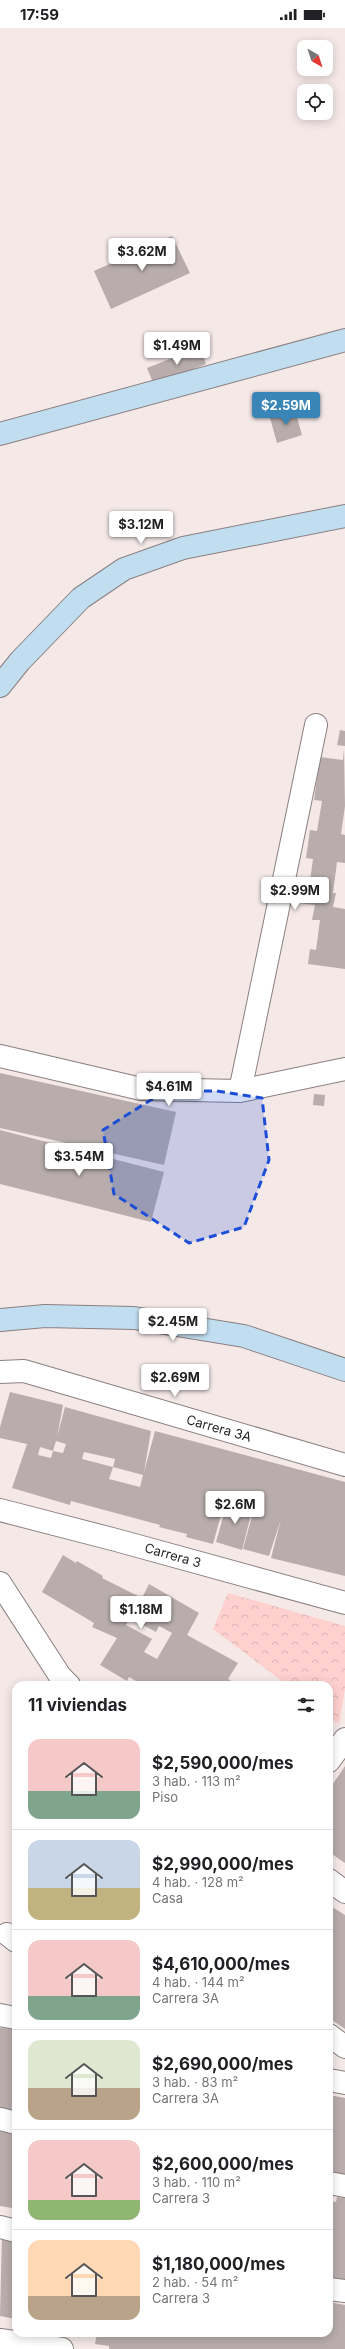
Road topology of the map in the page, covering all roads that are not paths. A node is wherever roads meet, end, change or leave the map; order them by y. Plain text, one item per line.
1 (345, 340) edge
2 (0, 434) edge
3 (345, 516) edge
4 (0, 686) edge
5 (316, 725) dead end
6 (0, 1056) edge
7 (345, 1069) edge
8 (240, 1091) junction
9 (0, 1320) edge
10 (345, 1370) edge
11 (0, 1372) edge
12 (345, 1465) edge
13 (0, 1510) edge
14 (0, 1583) edge
15 (345, 1604) edge
16 (64, 1681) edge
17 (345, 1739) edge
18 (333, 1756) edge
19 (333, 1883) edge
20 (345, 1892) edge
21 (0, 2015) edge
22 (12, 2017) edge
23 (333, 2038) edge
24 (345, 2047) edge
25 (333, 2081) edge
26 (345, 2083) edge
27 (0, 2119) edge
28 (12, 2122) edge
29 (333, 2184) edge
30 (345, 2186) edge
31 (0, 2227) edge
32 (12, 2230) edge
33 (333, 2290) edge
34 (345, 2291) edge
35 (70, 2337) edge
36 (0, 2340) edge
37 (62, 2349) edge
38 (67, 2349) edge

1 - 2 main road
3 - 4 main road
5 - 8 street
6 - 8 street
7 - 8 street
9 - 10 main road
11 - 12 street, Carrera 3A
13 - 15 street, Carrera 3
14 - 16 street
17 - 18 street
19 - 20 street
21 - 22 street
23 - 24 street
25 - 26 street
27 - 28 street
29 - 30 street
31 - 32 street
33 - 34 street
35 - 38 street
36 - 37 street

